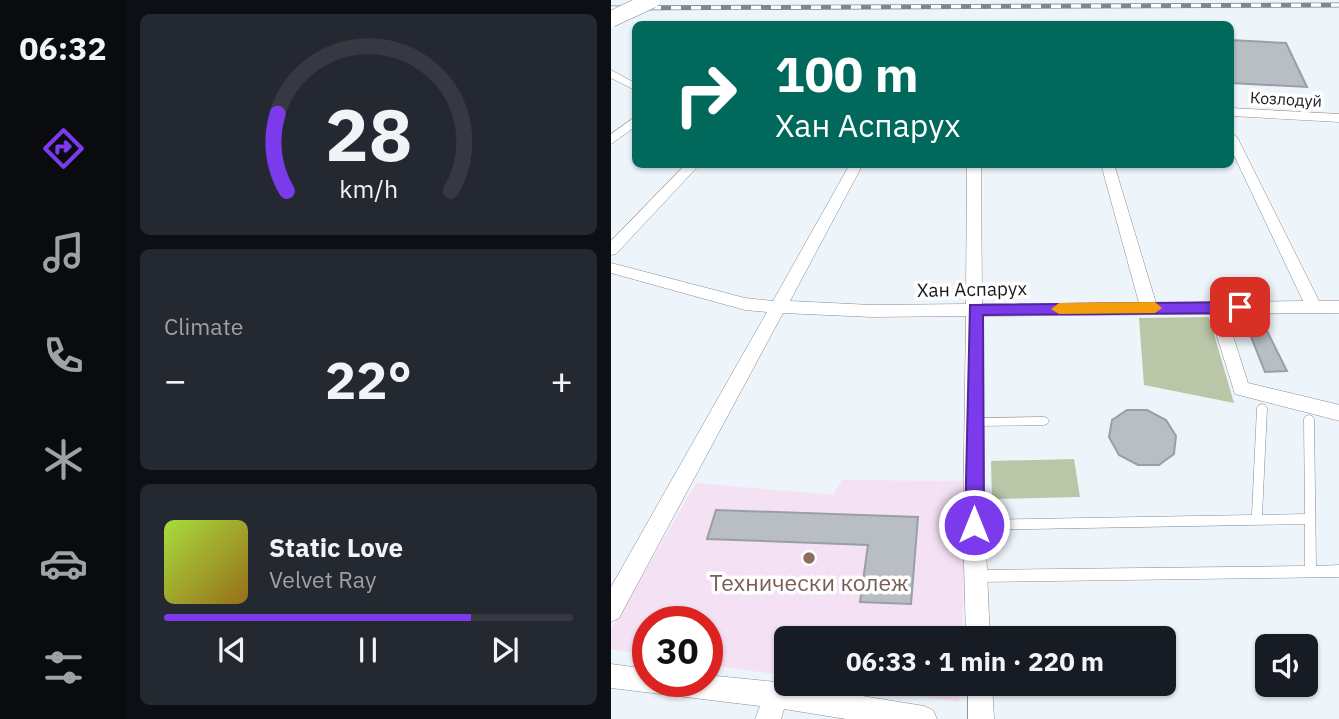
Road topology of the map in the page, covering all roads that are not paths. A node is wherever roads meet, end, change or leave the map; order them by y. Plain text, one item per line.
1 (652, 0) edge
2 (611, 19) edge
3 (612, 74) edge
4 (632, 85) edge
5 (1234, 112) edge
6 (1339, 118) edge
7 (632, 123) edge
8 (611, 140) edge
9 (1234, 144) edge
10 (690, 168) edge
11 (855, 168) edge
12 (974, 168) edge
13 (1108, 168) edge
14 (611, 250) edge
15 (611, 268) edge
16 (778, 307) junction
17 (1216, 307) junction
18 (1313, 307) junction
19 (1339, 307) edge
20 (1149, 308) junction
21 (976, 309) junction
22 (1261, 408) dead end
23 (1339, 413) edge
24 (1309, 419) dead end
25 (1044, 421) dead end
26 (975, 422) junction
27 (1310, 519) junction
28 (1257, 520) junction
29 (974, 525) junction
30 (1339, 571) edge
31 (1311, 572) junction
32 (976, 576) junction
33 (611, 610) edge
34 (978, 626) edge
35 (611, 676) edge
36 (632, 679) edge
37 (980, 696) edge
38 (723, 697) edge
39 (772, 707) edge
40 (924, 719) edge
41 (981, 719) edge

1 - 2 main road, bridge
3 - 4 street
5 - 6 street, Козлодуй
7 - 8 street
9 - 18 street
10 - 14 street
11 - 16 street
12 - 21 street
13 - 20 street
15 - 16 street, Хан Аспарух
16 - 21 street, Хан Аспарух
16 - 33 street
17 - 18 street, Хан Аспарух
17 - 20 street, Хан Аспарух
17 - 23 street
18 - 19 street, Хан Аспарух
20 - 21 street, Хан Аспарух
21 - 26 street
22 - 28 lane
24 - 27 lane
25 - 26 lane
26 - 29 street
27 - 28 lane
27 - 31 lane
28 - 29 lane
29 - 32 street
30 - 31 lane
31 - 32 lane
32 - 34 street
35 - 36 street
37 - 41 street
38 - 39 street
39 - 40 street

